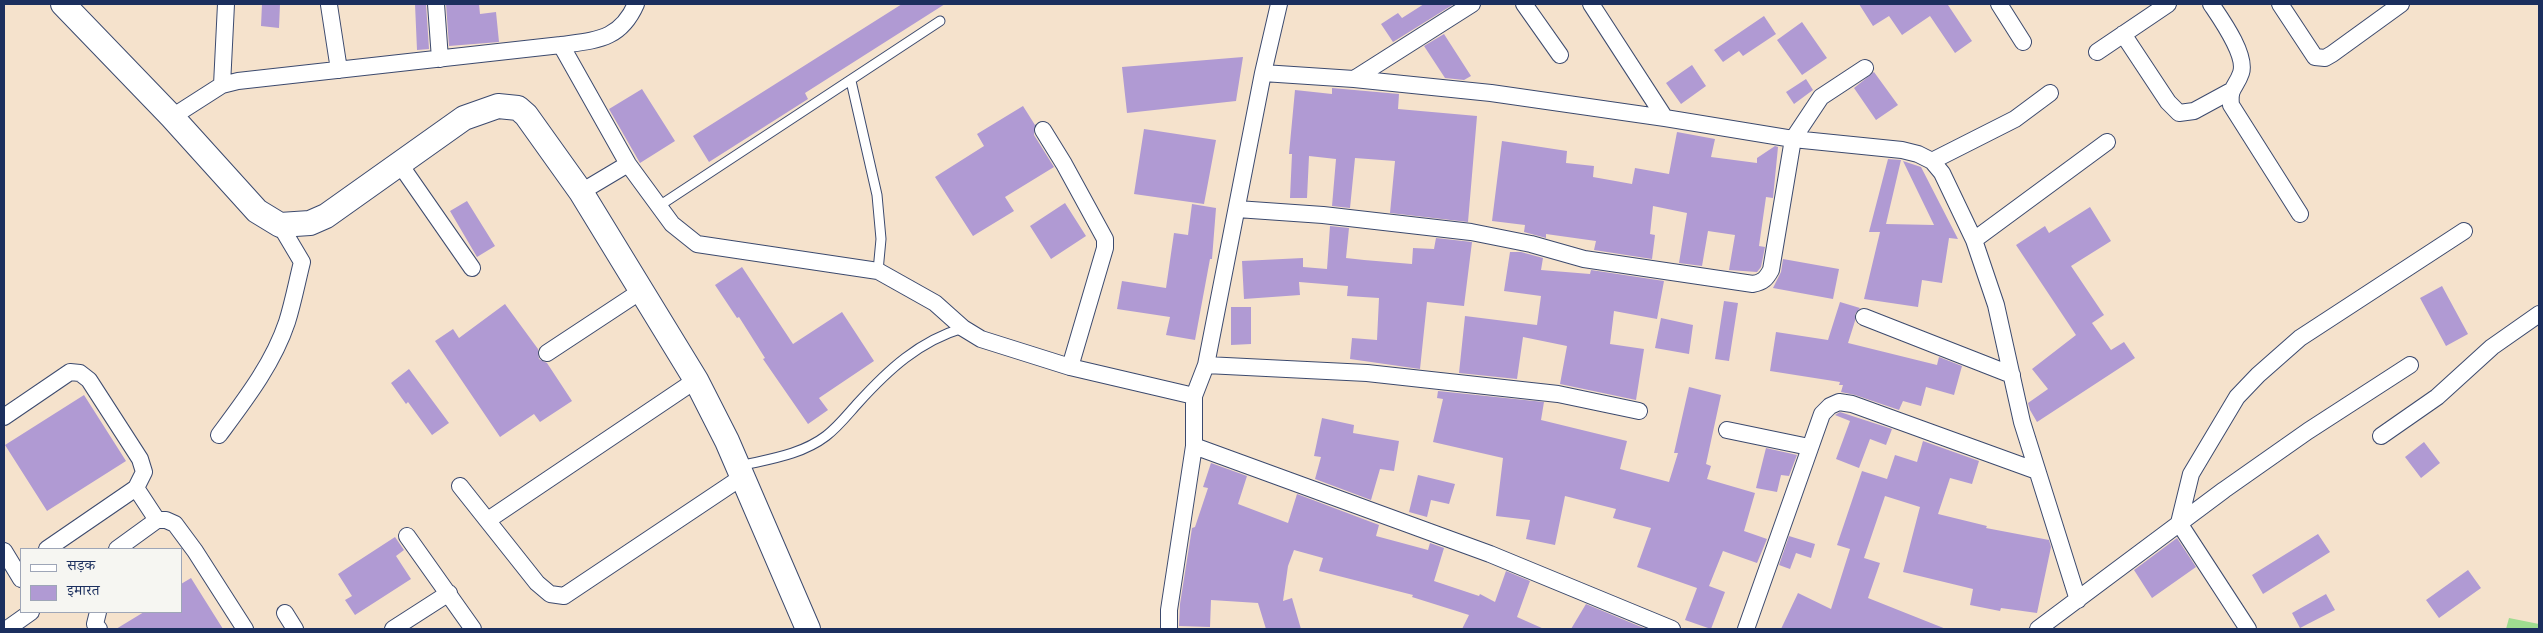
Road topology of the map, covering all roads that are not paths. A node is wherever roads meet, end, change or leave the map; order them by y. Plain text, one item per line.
1 (63, 4) edge
2 (226, 4) edge
3 (436, 4) edge
4 (636, 4) edge
5 (1279, 4) edge
6 (1472, 4) edge
7 (1524, 4) edge
8 (1591, 4) edge
9 (1999, 4) edge
10 (2168, 4) edge
11 (2211, 4) edge
12 (2280, 4) edge
13 (2401, 4) edge
14 (329, 5) edge
15 (940, 21) dead end
16 (2123, 34) junction
17 (2023, 42) dead end
18 (561, 45) junction
19 (2097, 52) dead end
20 (1560, 55) dead end
21 (440, 59) junction
22 (1865, 68) dead end
23 (339, 70) junction
24 (1263, 73) junction
25 (1354, 79) junction
26 (851, 81) junction
27 (222, 85) junction
28 (2229, 92) junction
29 (2050, 94) dead end
30 (172, 117) junction
31 (1665, 118) junction
32 (1043, 130) dead end
33 (1793, 139) junction
34 (2107, 142) dead end
35 (1932, 161) junction
36 (399, 163) junction
37 (628, 164) junction
38 (581, 192) junction
39 (659, 206) junction
40 (1237, 209) junction
41 (2300, 214) dead end
42 (280, 225) junction
43 (2464, 231) dead end
44 (1974, 240) junction
45 (472, 268) dead end
46 (878, 271) junction
47 (641, 291) junction
48 (2539, 314) edge
49 (1864, 317) dead end
50 (963, 328) junction
51 (547, 353) dead end
52 (1206, 365) junction
53 (2410, 365) dead end
54 (1070, 367) junction
55 (2012, 376) junction
56 (696, 380) junction
57 (1194, 396) junction
58 (1639, 411) dead end
59 (4, 417) edge
60 (1727, 430) dead end
61 (219, 435) dead end
62 (2381, 436) dead end
63 (1194, 446) junction
64 (1809, 447) junction
65 (2037, 471) junction
66 (740, 472) junction
67 (460, 486) dead end
68 (136, 488) junction
69 (157, 520) junction
70 (488, 520) junction
71 (2179, 523) junction
72 (407, 536) dead end
73 (48, 548) edge
74 (118, 548) edge
75 (4, 551) edge
76 (188, 555) edge
77 (19, 572) edge
78 (449, 593) junction
79 (2078, 600) junction
80 (30, 613) edge
81 (98, 613) edge
82 (285, 613) dead end
83 (7, 629) edge
84 (98, 629) edge
85 (245, 629) edge
86 (295, 629) edge
87 (393, 629) edge
88 (473, 629) edge
89 (808, 629) edge
90 (1169, 629) edge
91 (1672, 629) edge
92 (1746, 629) edge
93 (2038, 629) edge
94 (2248, 629) edge

1 - 30 street
2 - 27 street
3 - 21 street
4 - 18 street
5 - 24 street
6 - 25 street
7 - 20 street
8 - 31 street
9 - 17 street
10 - 16 street
11 - 28 street
12 - 13 street
14 - 23 street
15 - 26 lane
16 - 19 street
16 - 28 street
18 - 21 street
18 - 37 street
21 - 23 street
22 - 33 street
23 - 27 street
24 - 25 street
24 - 40 street
25 - 31 street
26 - 39 lane
26 - 46 lane
27 - 30 street
28 - 41 street
29 - 35 street
30 - 42 street
31 - 33 street
32 - 54 street
33 - 35 street
33 - 40 street
34 - 44 street
35 - 44 street
36 - 38 street
36 - 42 street
36 - 45 street
37 - 38 street
37 - 39 street
38 - 47 street
39 - 46 street
40 - 52 street
42 - 61 street
43 - 71 street
44 - 55 street
46 - 50 street
47 - 51 street
47 - 56 street
48 - 62 street
49 - 55 street
50 - 54 street
50 - 66 lane
52 - 57 street
52 - 58 street
53 - 71 street
54 - 57 street
55 - 65 street
56 - 66 street
56 - 70 street
57 - 63 street
59 - 68 street
60 - 64 street
63 - 90 street
63 - 91 street
64 - 65 street
64 - 92 street
65 - 79 street
66 - 70 street
66 - 89 street
67 - 70 street
68 - 69 street
68 - 73 street
69 - 74 street
69 - 76 street
71 - 79 street
71 - 94 street
72 - 78 street
75 - 77 street
76 - 85 street
78 - 87 street
78 - 88 street
79 - 93 street
80 - 83 street
81 - 84 street
82 - 86 street

